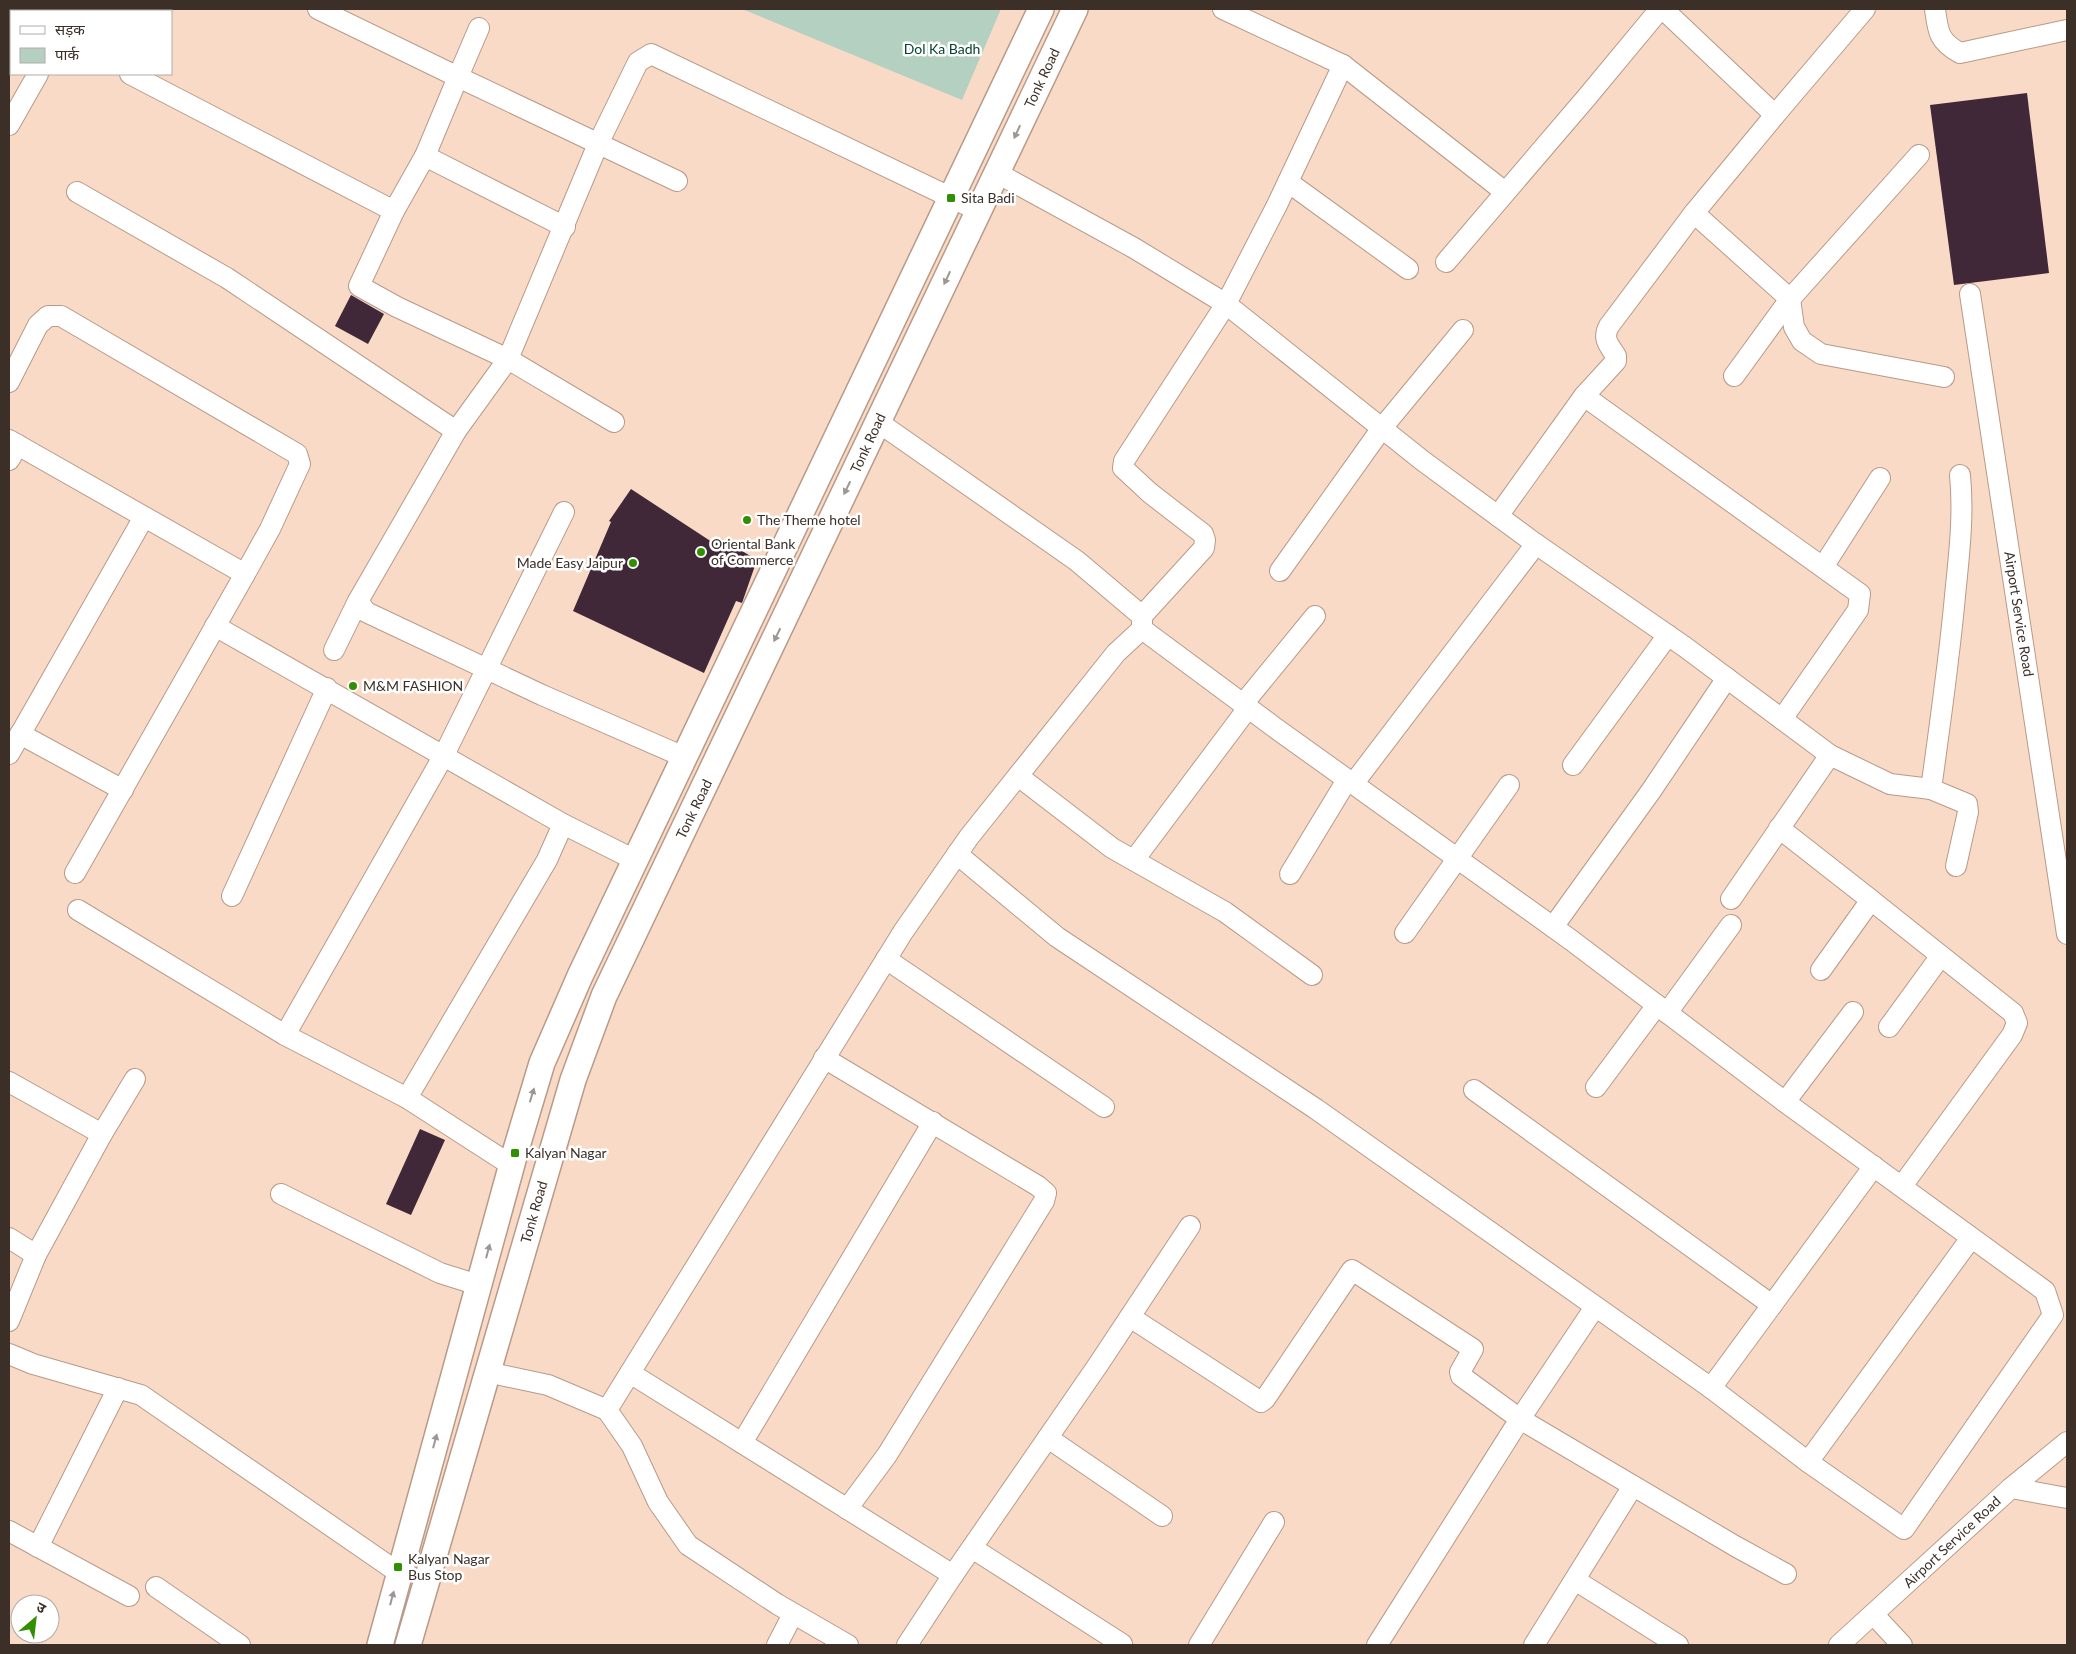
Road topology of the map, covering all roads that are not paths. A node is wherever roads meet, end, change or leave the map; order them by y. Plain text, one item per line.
1 (318, 9) edge
2 (1041, 9) edge
3 (1075, 9) edge
4 (1223, 9) edge
5 (1661, 9) edge
6 (1865, 9) edge
7 (1935, 9) edge
8 (480, 28) dead end
9 (2067, 30) edge
10 (1343, 65) junction
11 (37, 75) edge
12 (132, 75) edge
13 (458, 76) junction
14 (1775, 115) junction
15 (9, 125) edge
16 (598, 144) junction
17 (1919, 155) dead end
18 (425, 156) junction
19 (997, 172) junction
20 (677, 181) dead end
21 (1288, 182) junction
22 (77, 192) dead end
23 (1505, 192) junction
24 (951, 198) junction
25 (394, 211) junction
26 (979, 211) junction
27 (1694, 213) junction
28 (565, 227) junction
29 (1446, 262) dead end
30 (1408, 269) dead end
31 (1970, 294) dead end
32 (1790, 299) junction
33 (1226, 304) junction
34 (1463, 330) dead end
35 (508, 359) junction
36 (1734, 376) dead end
37 (1944, 377) dead end
38 (9, 382) edge
39 (1584, 396) junction
40 (614, 422) dead end
41 (878, 422) junction
42 (1382, 428) junction
43 (456, 431) junction
44 (12, 449) edge
45 (1960, 475) dead end
46 (1880, 478) dead end
47 (564, 512) dead end
48 (1498, 516) junction
49 (144, 517) junction
50 (1536, 544) junction
51 (1823, 567) junction
52 (1280, 571) dead end
53 (245, 574) junction
54 (358, 601) junction
55 (1314, 616) dead end
56 (1142, 623) junction
57 (215, 626) junction
58 (1668, 635) junction
59 (334, 650) dead end
60 (488, 670) junction
61 (1728, 678) junction
62 (327, 688) junction
63 (1246, 706) junction
64 (1782, 720) junction
65 (20, 734) junction
66 (9, 754) edge
67 (444, 755) junction
68 (1830, 755) junction
69 (684, 757) junction
70 (1573, 765) dead end
71 (1018, 776) junction
72 (1350, 782) junction
73 (1510, 785) dead end
74 (1931, 789) junction
75 (122, 790) junction
76 (563, 824) junction
77 (1779, 828) junction
78 (957, 854) junction
79 (1458, 859) junction
80 (636, 860) junction
81 (1134, 860) junction
82 (1956, 866) dead end
83 (75, 873) dead end
84 (1290, 874) dead end
85 (232, 896) dead end
86 (1731, 899) dead end
87 (1871, 900) junction
88 (78, 910) dead end
89 (1731, 925) dead end
90 (1553, 928) junction
91 (1405, 933) dead end
92 (2067, 934) edge
93 (1940, 957) junction
94 (886, 959) junction
95 (1821, 970) dead end
96 (1312, 975) dead end
97 (1662, 1009) junction
98 (1853, 1012) dead end
99 (1889, 1026) dead end
100 (285, 1035) junction
101 (824, 1058) junction
102 (135, 1079) dead end
103 (9, 1082) edge
104 (1596, 1088) dead end
105 (1474, 1090) dead end
106 (407, 1098) junction
107 (1785, 1102) junction
108 (1104, 1107) dead end
109 (933, 1122) junction
110 (102, 1134) junction
111 (511, 1165) junction
112 (1874, 1166) junction
113 (1902, 1186) junction
114 (281, 1194) dead end
115 (1190, 1226) dead end
116 (9, 1238) edge
117 (1971, 1238) junction
118 (36, 1255) junction
119 (478, 1285) junction
120 (1772, 1305) junction
121 (1595, 1307) junction
122 (1130, 1317) junction
123 (9, 1321) edge
124 (9, 1354) edge
125 (487, 1372) junction
126 (630, 1373) junction
127 (118, 1388) junction
128 (1711, 1388) junction
129 (607, 1410) junction
130 (1520, 1419) junction
131 (1048, 1438) junction
132 (2067, 1442) edge
133 (742, 1443) junction
134 (1808, 1462) junction
135 (1633, 1486) junction
136 (2011, 1488) junction
137 (2067, 1498) edge
138 (847, 1509) junction
139 (1162, 1516) dead end
140 (1274, 1522) dead end
141 (9, 1531) edge
142 (38, 1547) junction
143 (972, 1548) junction
144 (399, 1573) junction
145 (1786, 1574) dead end
146 (953, 1575) junction
147 (1575, 1580) junction
148 (156, 1587) dead end
149 (129, 1596) dead end
150 (794, 1614) junction
151 (1874, 1615) junction
152 (1122, 1644) dead end
153 (240, 1645) edge
154 (380, 1645) edge
155 (408, 1645) edge
156 (777, 1645) edge
157 (848, 1645) edge
158 (907, 1645) edge
159 (1199, 1645) edge
160 (1377, 1645) edge
161 (1534, 1645) edge
162 (1678, 1645) edge
163 (1839, 1645) edge
164 (1902, 1645) edge

1 - 13 street
2 - 24 main road
3 -> 19 main road, Tonk Road
4 - 10 street
5 - 14 street
5 - 23 street
6 - 14 street
7 - 9 street
8 - 13 street
10 - 21 street
10 - 23 street
11 - 15 street
12 - 25 street
13 - 16 street
13 - 18 street
14 - 27 street
16 - 20 street
16 - 24 street
16 - 28 street
17 - 32 street
18 - 25 street
18 - 28 street
19 - 26 main road, Tonk Road
19 - 33 street
21 - 30 street
21 - 33 street
22 - 43 street
23 - 29 street
24 - 26 street
24 - 69 main road
25 - 35 street
26 -> 41 main road, Tonk Road
27 - 32 street
27 - 39 street
28 - 35 street
31 - 92 street, Airport Service Road
32 - 36 street
32 - 37 street
33 - 42 street
33 - 56 street
34 - 42 street
35 - 40 street
35 - 43 street
38 - 53 street
39 - 48 street
39 - 51 street
41 - 56 street
41 -> 125 main road, Tonk Road
42 - 48 street
42 - 52 street
43 - 54 street
44 - 49 street
45 - 74 street
46 - 51 street
47 - 60 street
48 - 50 street
49 - 53 street
49 - 65 street
50 - 58 street
50 - 72 street
51 - 64 street
53 - 57 street
54 - 59 street
54 - 60 street
55 - 63 street
56 - 63 street
56 - 71 street
57 - 62 street
57 - 75 street
58 - 61 street
58 - 70 street
60 - 67 street
60 - 69 street
61 - 64 street
61 - 90 street
62 - 67 street
62 - 85 street
63 - 72 street
63 - 81 street
64 - 68 street
65 - 66 street
65 - 75 street
67 - 76 street
67 - 100 street
68 - 74 street
68 - 77 street
69 - 80 main road
71 - 78 street
71 - 81 street
72 - 79 street
72 - 84 street
73 - 79 street
74 - 82 street
75 - 83 street
76 - 80 street
76 - 106 street
77 - 86 street
77 - 87 street
78 - 94 street
78 - 121 street
79 - 90 street
79 - 91 street
111 -> 80 main road
81 - 96 street
87 - 93 street
87 - 95 street
88 - 100 street
89 - 97 street
90 - 97 street
93 - 99 street
93 - 113 street
94 - 101 street
94 - 108 street
97 - 104 street
97 - 107 street
98 - 107 street
100 - 106 street
101 - 109 street
101 - 126 street
102 - 110 street
103 - 110 street
105 - 120 street
106 - 111 street
107 - 112 street
109 - 133 street
109 - 138 street
110 - 118 street
119 -> 111 main road
112 - 113 street
112 - 120 street
113 - 117 street
114 - 119 street
115 - 122 street
116 - 118 street
117 - 134 street
117 - 134 street
118 - 123 street
144 -> 119 main road
120 - 128 street
121 - 128 street
121 - 130 street
122 - 130 street
122 - 131 street
124 - 127 street
125 - 129 street
125 - 155 main road, Tonk Road
126 - 129 street
126 - 133 street
127 - 142 street
127 - 144 street
128 - 134 street
129 - 150 street
130 - 135 street
130 - 160 street
131 - 139 street
131 - 143 street
132 - 136 street, Airport Service Road
133 - 138 street
135 - 145 street
135 - 147 street
136 - 137 street
136 - 151 street, Airport Service Road
138 - 146 street
140 - 159 street
141 - 142 street
142 - 149 street
143 - 146 street
143 - 152 street
154 -> 144 main road
146 - 158 street
147 - 161 street
147 - 162 street
148 - 153 street
150 - 156 street
150 - 157 street
151 - 163 street, Airport Service Road
151 - 164 street

